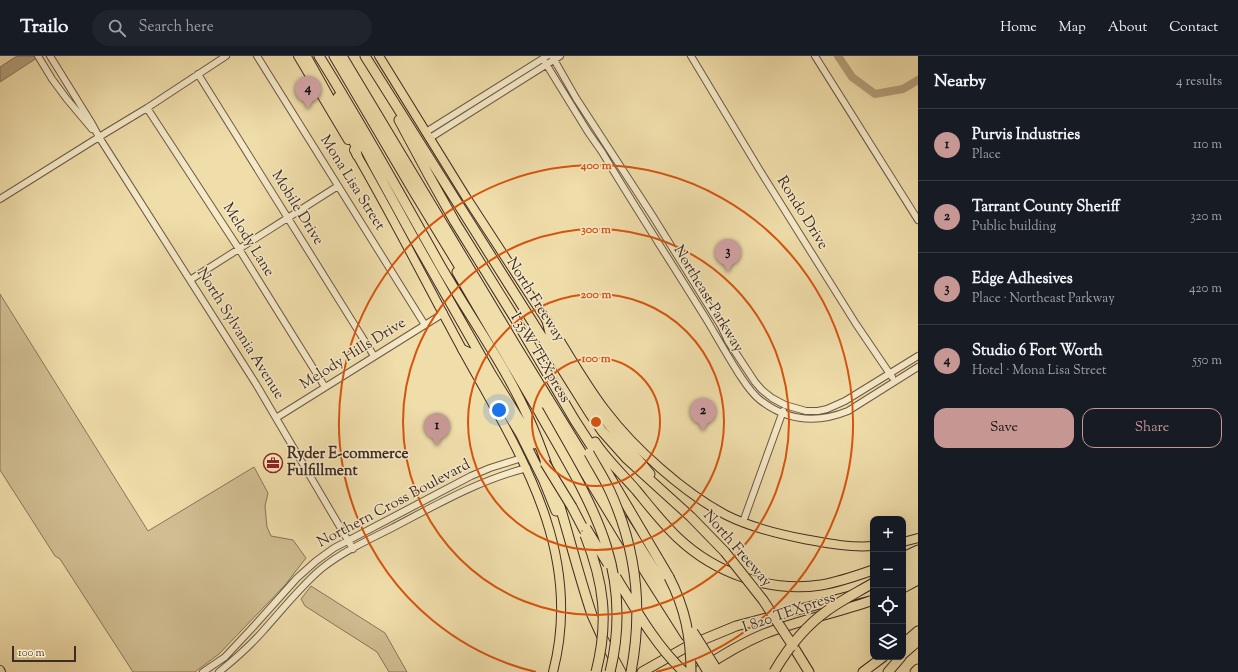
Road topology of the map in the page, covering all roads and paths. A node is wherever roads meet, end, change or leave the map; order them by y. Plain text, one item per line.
1 (38, 56) edge
2 (226, 56) edge
3 (257, 56) edge
4 (298, 56) edge
5 (306, 56) edge
6 (319, 56) edge
7 (334, 56) edge
8 (342, 56) edge
9 (360, 56) edge
10 (365, 56) edge
11 (379, 56) edge
12 (691, 56) edge
13 (815, 56) edge
14 (556, 57) edge
15 (51, 58) edge
16 (546, 60) edge
17 (325, 66) junction
18 (61, 72) junction
19 (198, 74) junction
20 (52, 79) junction
21 (147, 108) junction
22 (596, 127) junction
23 (588, 132) junction
24 (428, 135) junction
25 (99, 137) junction
26 (392, 138) junction
27 (356, 155) junction
28 (338, 186) junction
29 (0, 199) edge
30 (288, 217) junction
31 (431, 219) junction
32 (918, 220) edge
33 (239, 249) junction
34 (676, 255) junction
35 (669, 259) junction
36 (190, 280) junction
37 (444, 313) junction
38 (547, 321) junction
39 (425, 325) junction
40 (721, 326) junction
41 (713, 332) junction
42 (463, 350) junction
43 (374, 356) junction
44 (537, 356) junction
45 (918, 356) edge
46 (918, 367) edge
47 (890, 374) junction
48 (895, 381) junction
49 (325, 387) junction
50 (785, 405) junction
51 (782, 413) junction
52 (276, 418) junction
53 (522, 458) junction
54 (527, 468) junction
55 (660, 490) junction
56 (426, 500) junction
57 (572, 507) junction
58 (429, 508) junction
59 (744, 522) junction
60 (568, 535) junction
61 (918, 538) edge
62 (348, 540) junction
63 (906, 541) edge
64 (870, 546) edge
65 (353, 549) junction
66 (918, 550) edge
67 (906, 556) edge
68 (918, 557) edge
69 (906, 564) edge
70 (918, 565) edge
71 (870, 571) edge
72 (906, 571) edge
73 (918, 573) edge
74 (906, 579) edge
75 (918, 580) edge
76 (870, 585) edge
77 (906, 586) edge
78 (870, 590) edge
79 (870, 601) edge
80 (918, 630) edge
81 (689, 634) junction
82 (918, 641) edge
83 (906, 648) edge
84 (906, 650) edge
85 (879, 660) edge
86 (885, 660) edge
87 (897, 660) edge
88 (918, 669) edge
89 (712, 671) edge
90 (203, 672) edge
91 (219, 672) edge
92 (553, 672) edge
93 (596, 672) edge
94 (610, 672) edge
95 (621, 672) edge
96 (631, 672) edge
97 (642, 672) edge
98 (684, 672) edge
99 (691, 672) edge
100 (697, 672) edge
101 (774, 672) edge
102 (809, 672) edge
103 (863, 672) edge
104 (872, 672) edge
105 (888, 672) edge
106 (915, 672) edge

1 - 20 street, North Sylvania Avenue
2 - 19 street
3 - 28 street, Mona Lisa Street
4 - 27 main road
5 - 27 highway
6 - 17 highway
7 - 31 highway, I 35W TEXpress
8 - 26 highway, I 35W TEXpress
9 - 44 highway
10 - 55 highway, North Freeway
11 - 24 main road, North Freeway
12 - 47 street, Rondo Drive
13 - 32 street
14 - 16 street
14 - 22 street, Northeast Parkway
15 - 18 street, North Sylvania Avenue
16 - 23 street, Northeast Parkway
16 - 24 street
17 - 57 highway, bridge
17 - 60 highway
18 - 20 street
18 - 25 street, North Sylvania Avenue
19 - 21 street
19 - 30 street, Mobile Drive
20 - 25 street, North Sylvania Avenue
21 - 25 street
21 - 33 street, Melody Lane
22 - 23 street
22 - 34 street, Northeast Parkway
23 - 35 street, Northeast Parkway
24 - 38 main road, North Freeway
25 - 29 street
25 - 36 street, North Sylvania Avenue
26 - 81 highway, I 35W TEXpress
26 - 96 highway, bridge
27 - 37 main road
28 - 30 street
28 - 39 street, Mona Lisa Street
30 - 33 street
30 - 43 street, Mobile Drive
31 - 81 highway, I 35W TEXpress
31 - 94 highway, bridge
33 - 36 street
33 - 49 street, Melody Lane
34 - 35 street
34 - 40 street, Northeast Parkway
35 - 41 street, Northeast Parkway
36 - 52 street, North Sylvania Avenue
37 - 39 street, Melody Hills Drive
37 - 42 main road
38 - 55 highway
38 - 59 main road, North Freeway
39 - 43 street, Melody Hills Drive
40 - 41 street
40 - 50 street, Northeast Parkway
41 - 51 street, Northeast Parkway
42 - 53 main road
42 - 60 highway
43 - 49 street, Melody Hills Drive
44 - 71 highway
44 - 99 highway, bridge
45 - 47 street, Northeast Parkway
46 - 48 street, Northeast Parkway
47 - 48 street, Rondo Drive
47 - 50 street, Northeast Parkway
48 - 51 street, Northeast Parkway
49 - 52 street, Melody Hills Drive
50 - 51 street
51 - 59 street
52 - 62 street, North Sylvania Avenue
53 - 54 main road
53 - 56 street, Northern Cross Boulevard
54 - 58 street, Northern Cross Boulevard
54 - 92 main road
55 - 102 highway, North Freeway, bridge
56 - 58 street
56 - 62 street, Northern Cross Boulevard
57 - 93 highway, bridge
57 - 98 highway, bridge
58 - 65 street, Northern Cross Boulevard
59 - 64 main road, North Freeway
60 - 95 highway
61 - 63 main road
62 - 65 street, North Sylvania Avenue
62 - 90 street, Northern Cross Boulevard
65 - 91 street, Northern Cross Boulevard
66 - 67 highway
68 - 69 highway
70 - 72 highway
73 - 74 highway
75 - 77 highway
76 - 101 highway, bridge
78 - 97 highway
79 - 100 highway, I 820 TEXpress
80 - 83 highway
81 - 89 highway, I 35W TEXpress, bridge
82 - 84 highway
85 - 103 highway
86 - 104 highway
87 - 105 highway
88 - 106 highway

